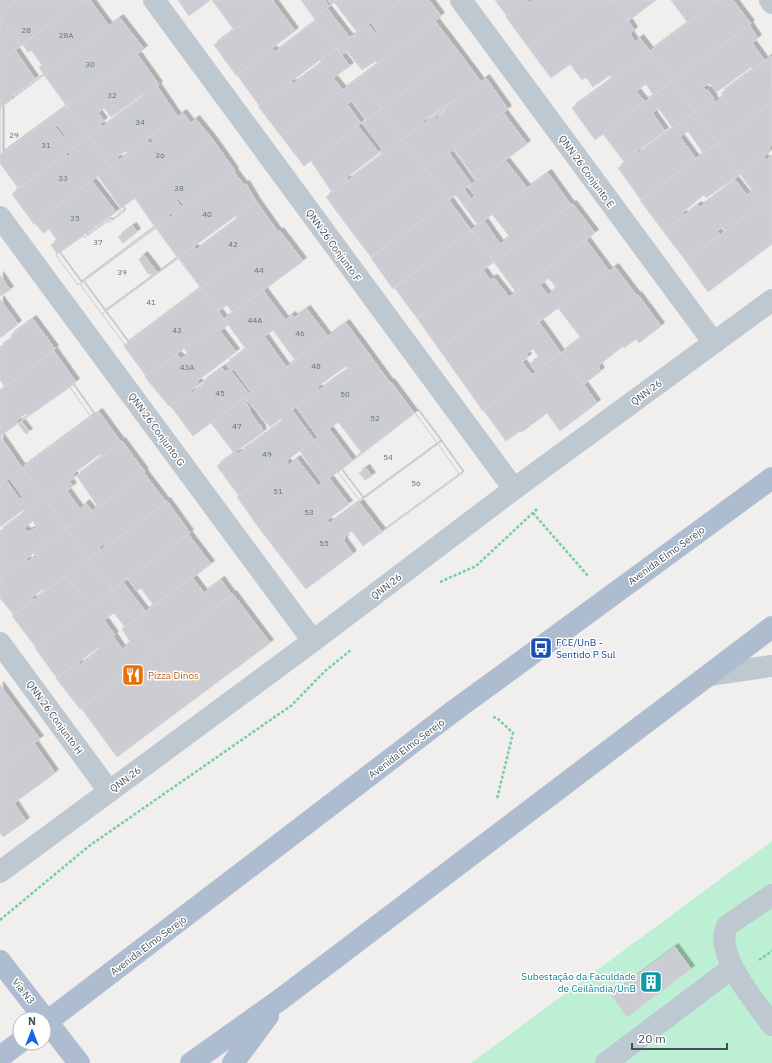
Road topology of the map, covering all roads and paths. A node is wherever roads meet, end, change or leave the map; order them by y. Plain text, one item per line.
1 (154, 0) edge
2 (461, 0) edge
3 (770, 0) edge
4 (772, 3) edge
5 (0, 217) edge
6 (772, 300) edge
7 (714, 342) junction
8 (772, 478) edge
9 (514, 489) junction
10 (533, 513) dead end
11 (586, 574) dead end
12 (772, 627) edge
13 (313, 641) junction
14 (0, 643) edge
15 (772, 666) edge
16 (710, 675) junction
17 (451, 713) junction
18 (109, 791) junction
19 (486, 843) junction
20 (0, 872) edge
21 (772, 895) edge
22 (0, 961) edge
23 (732, 968) junction
24 (281, 999) junction
25 (37, 1011) edge
26 (52, 1018) edge
27 (772, 1025) edge
28 (52, 1030) edge
29 (12, 1048) edge
30 (0, 1057) edge
31 (79, 1063) edge
32 (191, 1063) edge
33 (233, 1063) edge
34 (606, 1063) edge

1 - 9 street, QNN 26 Conjunto F
2 - 7 street, QNN 26 Conjunto E
3 - 4 street
5 - 13 street, QNN 26 Conjunto G
6 - 7 street, QNN 26
7 - 9 street, QNN 26
8 - 17 main road, Avenida Elmo Serejo
9 - 13 street, QNN 26
10 - 11 path
12 - 16 main road
13 - 18 street, QNN 26
14 - 18 street, QNN 26 Conjunto H
15 - 16 street
16 - 19 main road
17 - 19 path
17 - 26 main road, Avenida Elmo Serejo
18 - 20 street, QNN 26
19 - 24 main road
21 - 23 street
22 - 25 main road, Via N3
23 - 27 street
23 - 34 street
24 - 32 main road
24 - 33 main road
28 - 31 main road, Via N3
29 - 30 main road

